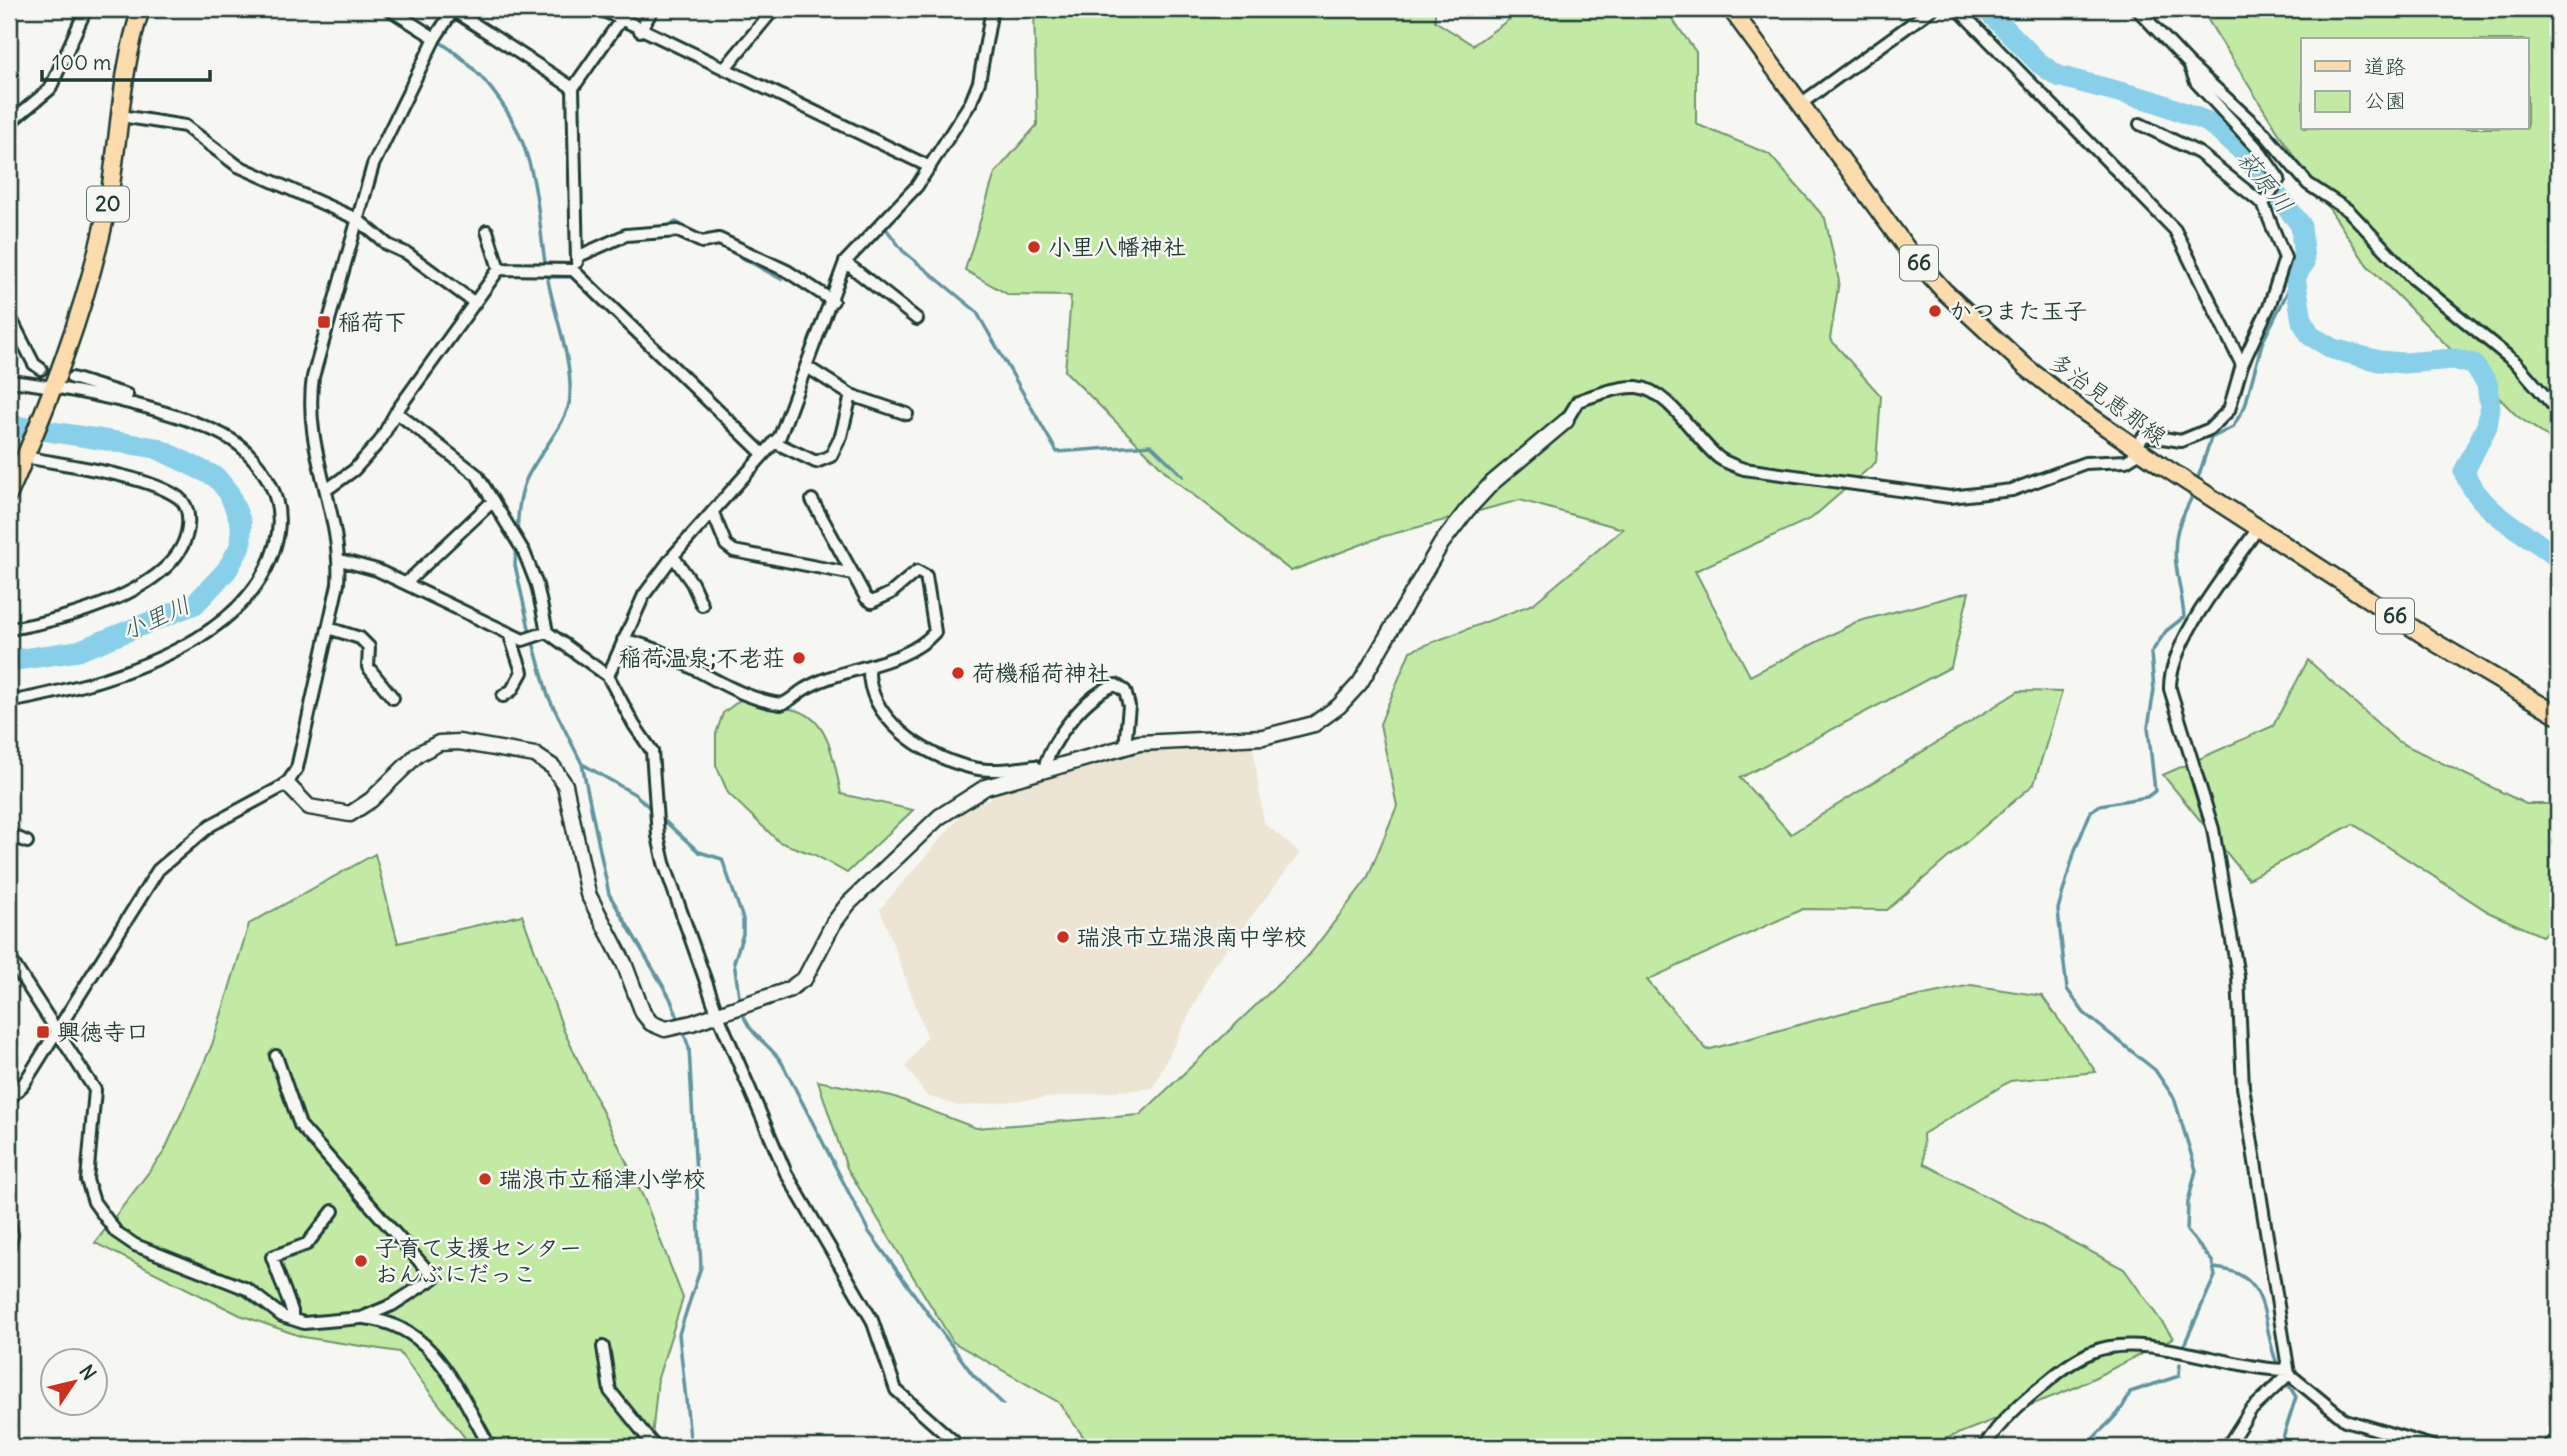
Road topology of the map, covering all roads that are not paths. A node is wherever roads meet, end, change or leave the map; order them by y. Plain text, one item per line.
1 (86, 9) edge
2 (141, 9) edge
3 (389, 9) edge
4 (600, 9) edge
5 (653, 9) edge
6 (774, 9) edge
7 (992, 9) edge
8 (1731, 9) edge
9 (1932, 9) edge
10 (1958, 9) edge
11 (2137, 9) edge
12 (454, 10) edge
13 (620, 21) junction
14 (640, 30) junction
15 (438, 34) junction
16 (2189, 65) junction
17 (725, 68) junction
18 (573, 88) junction
19 (1799, 105) junction
20 (121, 116) junction
21 (9, 123) edge
22 (2140, 124) dead end
23 (930, 167) junction
24 (2263, 204) junction
25 (357, 219) junction
26 (487, 231) dead end
27 (579, 256) junction
28 (845, 262) junction
29 (499, 269) junction
30 (573, 270) junction
31 (833, 301) junction
32 (475, 303) junction
33 (9, 315) edge
34 (917, 319) dead end
35 (2242, 365) junction
36 (807, 367) junction
37 (41, 369) dead end
38 (72, 377) dead end
39 (9, 381) edge
40 (51, 389) junction
41 (851, 395) junction
42 (125, 402) junction
43 (2558, 411) edge
44 (397, 412) junction
45 (907, 414) dead end
46 (1566, 421) joint
47 (775, 442) junction
48 (2138, 449) junction
49 (27, 451) junction
50 (764, 454) junction
51 (326, 490) junction
52 (9, 494) edge
53 (812, 500) dead end
54 (493, 501) junction
55 (713, 513) junction
56 (2258, 528) junction
57 (673, 556) junction
58 (340, 560) junction
59 (853, 574) junction
60 (406, 583) junction
61 (702, 605) dead end
62 (328, 628) junction
63 (9, 629) edge
64 (547, 632) junction
65 (509, 633) junction
66 (623, 640) junction
67 (869, 666) junction
68 (608, 676) junction
69 (503, 696) dead end
70 (393, 698) dead end
71 (9, 702) edge
72 (2558, 715) edge
73 (1125, 747) junction
74 (1042, 772) junction
75 (286, 784) junction
76 (9, 834) edge
77 (27, 842) dead end
78 (9, 957) edge
79 (717, 1013) junction
80 (57, 1033) junction
81 (276, 1056) dead end
82 (9, 1099) edge
83 (333, 1211) dead end
84 (9, 1221) edge
85 (9, 1247) edge
86 (361, 1318) junction
87 (292, 1319) junction
88 (603, 1347) dead end
89 (2289, 1372) junction
90 (2558, 1437) edge
91 (490, 1447) edge
92 (654, 1447) edge
93 (960, 1447) edge
94 (1983, 1447) edge
95 (2227, 1447) edge
96 (2435, 1447) edge
97 (2548, 1447) edge

1 - 21 street
2 - 20 main road, 20
3 - 15 street
4 - 13 street
5 - 14 street
6 - 17 street
7 - 23 street
8 - 19 main road, 多治見恵那線 / 66
9 - 19 street
10 - 35 street
11 - 16 street
12 - 15 street
12 - 18 street
13 - 14 street
13 - 18 street
14 - 17 street
15 - 25 street
16 - 24 street
16 - 43 street
17 - 23 street
18 - 27 street
19 - 48 main road, 多治見恵那線 / 66
20 - 25 street
20 - 40 main road, 20
22 - 24 street
23 - 28 street
24 - 35 street
25 - 32 street
25 - 51 street
26 - 29 street
27 - 30 street
27 - 31 street
28 - 31 street
28 - 34 street
29 - 30 street
29 - 32 street
30 - 50 street
31 - 36 street
32 - 44 street
33 - 37 street
35 - 48 street
36 - 41 street
36 - 47 street
38 - 42 street
39 - 40 street
40 - 42 street
40 - 49 main road, 20
41 - 45 street
41 - 47 street
42 - 71 street
44 - 51 street
44 - 54 street
46 - 48 street
46 - 73 street
47 - 50 street
48 - 56 main road, 多治見恵那線 / 66
49 - 52 main road, 20
49 - 63 street
50 - 55 street
51 - 58 street
53 - 59 street
54 - 60 street
54 - 64 street
55 - 57 street
55 - 59 street
56 - 72 main road, 多治見恵那線 / 66
56 - 89 street
57 - 61 street
57 - 66 street
58 - 60 street
58 - 62 street
59 - 67 street
60 - 65 street
62 - 70 street
62 - 75 street
64 - 65 street
64 - 68 street
65 - 69 street
66 - 67 street
66 - 68 street
67 - 74 street
68 - 79 street
73 - 74 street
73 - 74 street
74 - 79 street
75 - 79 street
75 - 80 street
76 - 77 street
78 - 80 street
79 - 93 street
80 - 82 street
80 - 87 street
81 - 86 street
83 - 87 street
84 - 85 street
86 - 87 street
86 - 91 street
88 - 92 street
89 - 94 street
89 - 95 street
89 - 96 street
90 - 97 street

